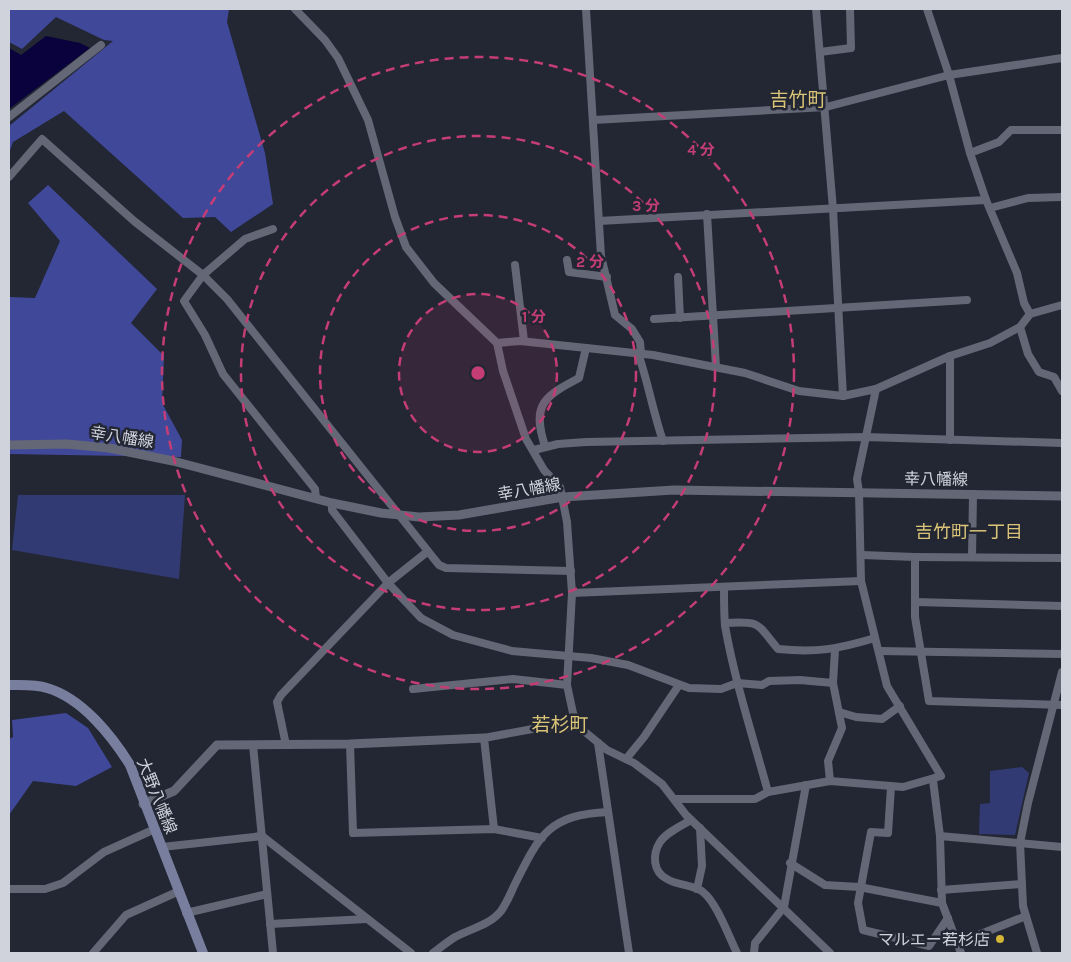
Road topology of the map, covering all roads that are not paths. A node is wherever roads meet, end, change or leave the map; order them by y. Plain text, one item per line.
1 (295, 9) edge
2 (586, 9) edge
3 (816, 9) edge
4 (846, 9) edge
5 (850, 9) edge
6 (858, 9) edge
7 (926, 9) edge
8 (101, 45) dead end
9 (820, 52) junction
10 (1062, 58) edge
11 (949, 76) junction
12 (826, 107) junction
13 (9, 117) edge
14 (594, 120) junction
15 (1062, 130) edge
16 (970, 153) junction
17 (9, 176) edge
18 (1062, 197) edge
19 (988, 204) junction
20 (833, 209) junction
21 (707, 214) junction
22 (599, 220) junction
23 (273, 229) dead end
24 (567, 260) dead end
25 (515, 265) dead end
26 (203, 276) junction
27 (607, 277) junction
28 (678, 277) dead end
29 (967, 300) dead end
30 (1062, 305) edge
31 (839, 308) junction
32 (1030, 314) junction
33 (712, 317) junction
34 (680, 318) junction
35 (654, 320) dead end
36 (1020, 327) junction
37 (524, 342) junction
38 (497, 343) junction
39 (586, 348) junction
40 (639, 353) junction
41 (950, 356) junction
42 (716, 367) junction
43 (876, 389) junction
44 (1062, 391) edge
45 (843, 396) junction
46 (866, 437) junction
47 (950, 440) junction
48 (663, 441) junction
49 (1062, 443) edge
50 (9, 445) edge
51 (545, 446) junction
52 (534, 450) junction
53 (859, 492) junction
54 (973, 494) junction
55 (1062, 496) edge
56 (563, 497) junction
57 (316, 498) junction
58 (332, 503) junction
59 (399, 515) junction
60 (427, 552) junction
61 (862, 555) junction
62 (915, 557) junction
63 (972, 557) junction
64 (1062, 558) edge
65 (571, 571) junction
66 (862, 581) junction
67 (388, 583) junction
68 (724, 588) junction
69 (572, 593) junction
70 (914, 602) junction
71 (1062, 606) edge
72 (725, 623) junction
73 (875, 638) junction
74 (835, 650) junction
75 (879, 652) junction
76 (922, 652) junction
77 (1062, 654) edge
78 (569, 657) junction
79 (1062, 672) edge
80 (737, 683) junction
81 (833, 683) junction
82 (9, 685) edge
83 (567, 685) junction
84 (679, 685) junction
85 (413, 689) dead end
86 (1058, 704) edge
87 (900, 706) junction
88 (839, 712) junction
89 (579, 727) junction
90 (484, 738) junction
91 (598, 743) junction
92 (350, 744) junction
93 (253, 745) junction
94 (286, 745) junction
95 (626, 759) junction
96 (830, 780) junction
97 (933, 780) junction
98 (806, 785) junction
99 (891, 787) junction
100 (768, 792) junction
101 (674, 799) junction
102 (143, 804) junction
103 (608, 812) junction
104 (691, 820) junction
105 (700, 828) junction
106 (155, 829) junction
107 (494, 829) junction
108 (262, 836) junction
109 (940, 836) junction
110 (542, 838) junction
111 (1020, 843) junction
112 (162, 847) junction
113 (1062, 847) edge
114 (790, 863) junction
115 (1022, 884) junction
116 (859, 887) junction
117 (697, 888) junction
118 (9, 889) edge
119 (941, 890) junction
120 (177, 892) junction
121 (267, 894) junction
122 (942, 903) junction
123 (784, 907) junction
124 (186, 913) junction
125 (1026, 916) junction
126 (948, 918) junction
127 (367, 919) junction
128 (270, 924) junction
129 (958, 943) junction
130 (929, 946) junction
131 (93, 953) edge
132 (203, 953) edge
133 (273, 953) edge
134 (411, 953) edge
135 (433, 953) edge
136 (629, 953) edge
137 (737, 953) edge
138 (754, 953) edge
139 (830, 953) edge
140 (924, 953) edge
141 (962, 953) edge
142 (1037, 953) edge

1 - 38 street
2 - 14 street
3 - 9 street
4 - 5 street
5 - 6 street
5 - 9 street
7 - 11 street
8 - 13 street
9 - 12 street
10 - 11 street
11 - 12 street
11 - 16 street
12 - 14 street
12 - 20 street
14 - 22 street
15 - 16 street
16 - 19 street
17 - 26 street
18 - 19 street
19 - 20 street
19 - 32 street
20 - 21 street
20 - 31 street
21 - 22 street
21 - 33 street
22 - 27 street
23 - 26 street
24 - 27 street
25 - 37 street
26 - 57 street
26 - 59 street
27 - 40 street
28 - 34 street
29 - 31 street
30 - 32 street
31 - 33 street
31 - 45 street
32 - 36 street
33 - 34 street
33 - 42 street
34 - 35 street
36 - 41 street
36 - 44 street
37 - 38 street
37 - 39 street
38 - 52 street
39 - 40 street
39 - 51 street
40 - 42 street
40 - 48 street
41 - 43 street
41 - 47 street
42 - 45 street
43 - 45 street
43 - 46 street
46 - 47 street
46 - 48 street
46 - 53 street
47 - 49 street
48 - 51 street
50 - 57 street, 幸八幡線
51 - 52 street
52 - 56 street
53 - 54 street, 幸八幡線
53 - 56 street, 幸八幡線
53 - 61 street
54 - 55 street, 幸八幡線
54 - 63 street
56 - 59 street, 幸八幡線
56 - 65 street
57 - 58 street, 幸八幡線
58 - 59 street, 幸八幡線
58 - 67 street
59 - 60 street
60 - 65 street
60 - 67 street
61 - 62 street
61 - 66 street
62 - 63 street
62 - 70 street
63 - 64 street
65 - 69 street
66 - 68 street
66 - 73 street
67 - 78 street
67 - 94 street
68 - 69 street
68 - 72 street
69 - 78 street
70 - 71 street
70 - 76 street
72 - 74 street
72 - 80 street
73 - 74 street
73 - 75 street
74 - 81 street
75 - 76 street
75 - 87 street
76 - 77 street
76 - 86 street
78 - 83 street
78 - 84 street
79 - 86 street
80 - 81 street
80 - 84 street
80 - 100 street
81 - 88 street
82 - 102 main road, 大野八幡線
83 - 85 street
83 - 89 street
84 - 95 street
86 - 111 street
87 - 88 street
87 - 97 street
88 - 96 street
89 - 90 street
89 - 91 street
90 - 92 street
90 - 107 street
91 - 95 street
91 - 103 street
92 - 94 street
92 - 107 street
93 - 94 street
93 - 102 street
93 - 108 street
95 - 101 street
96 - 98 street
96 - 99 street
97 - 99 street
97 - 109 street
98 - 100 street
98 - 114 street
99 - 116 street
100 - 101 street
101 - 104 street
102 - 106 main road, 大野八幡線
103 - 110 street
103 - 136 street
104 - 105 street
104 - 117 street
105 - 117 street
105 - 123 street
106 - 112 main road, 大野八幡線
106 - 118 street
107 - 110 street
108 - 112 street
108 - 121 street
108 - 127 street
109 - 111 street
109 - 119 street
110 - 135 street
111 - 113 street
111 - 115 street
112 - 120 main road, 大野八幡線
114 - 116 street
114 - 123 street
115 - 119 street
115 - 125 street
116 - 122 street
116 - 130 street
117 - 137 street
119 - 122 street
120 - 124 main road, 大野八幡線
120 - 131 street
121 - 124 street
121 - 128 street
122 - 126 street
123 - 138 street
123 - 139 street
124 - 132 main road, 大野八幡線
125 - 129 street
125 - 142 street
126 - 129 street
126 - 130 street
127 - 128 street
127 - 134 street
128 - 133 street
129 - 141 street
130 - 140 street

